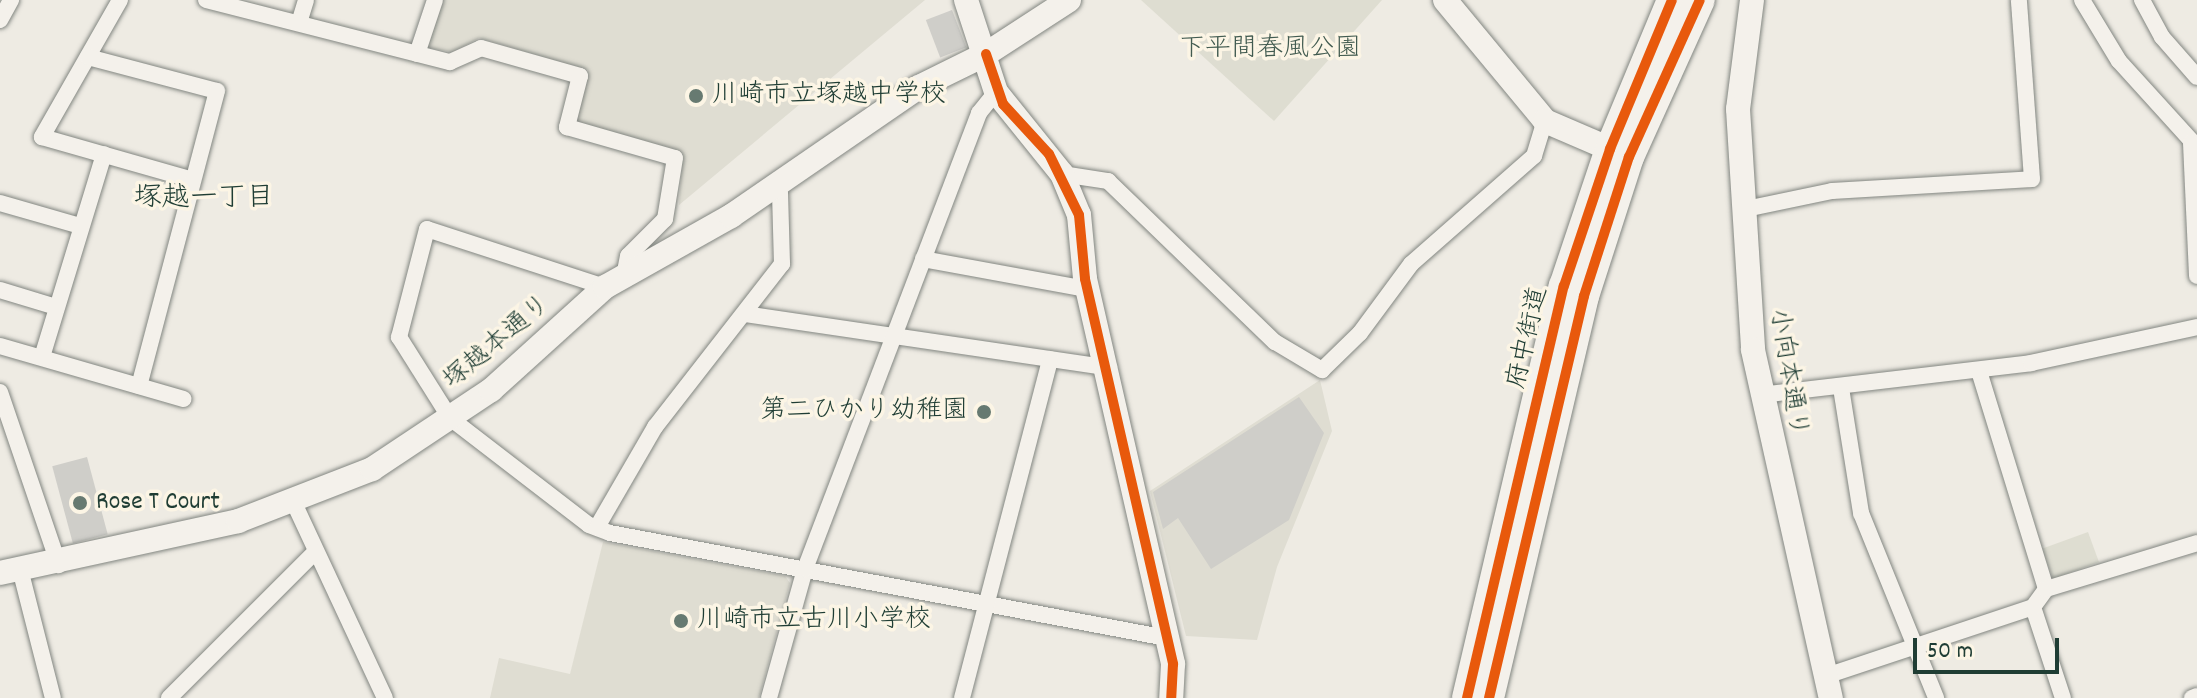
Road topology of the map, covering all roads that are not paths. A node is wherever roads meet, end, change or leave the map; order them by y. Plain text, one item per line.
1 (11, 0) edge
2 (120, 0) edge
3 (206, 0) edge
4 (306, 0) edge
5 (435, 0) edge
6 (966, 0) edge
7 (1069, 0) edge
8 (1445, 0) edge
9 (1672, 0) edge
10 (1700, 0) edge
11 (1737, 0) edge
12 (1752, 0) edge
13 (2019, 0) edge
14 (2082, 0) edge
15 (2142, 0) edge
16 (0, 20) edge
17 (299, 23) junction
18 (1742, 50) junction
19 (417, 54) junction
20 (986, 54) junction
21 (88, 57) junction
22 (2197, 77) edge
23 (996, 92) junction
24 (1545, 121) junction
25 (2194, 145) edge
26 (1610, 149) junction
27 (104, 154) junction
28 (1062, 174) junction
29 (193, 180) junction
30 (774, 186) junction
31 (0, 203) edge
32 (1741, 210) junction
33 (80, 226) junction
34 (923, 259) junction
35 (2197, 276) edge
36 (614, 282) junction
37 (1087, 289) junction
38 (0, 290) edge
39 (56, 307) junction
40 (745, 314) junction
41 (2197, 327) edge
42 (894, 334) junction
43 (0, 346) edge
44 (42, 357) junction
45 (1050, 359) junction
46 (1109, 368) junction
47 (1979, 371) junction
48 (139, 386) junction
49 (1841, 388) junction
50 (0, 392) edge
51 (1760, 395) junction
52 (184, 399) dead end
53 (450, 418) junction
54 (294, 503) junction
55 (597, 527) junction
56 (2197, 543) edge
57 (315, 552) junction
58 (59, 565) junction
59 (805, 569) junction
60 (10, 571) edge
61 (2046, 589) junction
62 (984, 601) junction
63 (2033, 607) junction
64 (1167, 638) junction
65 (1915, 648) junction
66 (1828, 687) edge
67 (53, 698) edge
68 (169, 698) edge
69 (385, 698) edge
70 (769, 698) edge
71 (962, 698) edge
72 (1171, 698) edge
73 (1467, 698) edge
74 (1489, 698) edge
75 (1936, 698) edge
76 (2063, 698) edge

1 - 16 street
2 - 21 street
3 - 17 street
4 - 17 street
5 - 19 street
6 - 20 street
7 - 20 street, 塚越本通り
8 - 24 street
9 - 26 highway, 府中街道
10 - 74 highway, 府中街道
11 - 18 street
12 - 18 street
13 - 32 street
14 - 25 street
15 - 22 street
17 - 19 street
18 - 32 street, 小向本通り
19 - 36 street
20 - 23 street
20 - 30 street, 塚越本通り
21 - 27 street
21 - 29 street
23 - 28 street
23 - 34 street
24 - 26 street
24 - 28 street
25 - 35 street
26 - 73 highway, 府中街道
27 - 29 street
27 - 33 street
28 - 37 street
29 - 48 street
30 - 36 street, 塚越本通り
30 - 40 street
31 - 33 street
32 - 51 street, 小向本通り
33 - 39 street
34 - 37 street
34 - 42 street
36 - 53 street, 塚越本通り
36 - 53 street
37 - 46 street
38 - 39 street
39 - 44 street
40 - 42 street
40 - 55 street
41 - 47 street
42 - 45 street
42 - 59 street
43 - 44 street
44 - 48 street
45 - 46 street
45 - 62 street
46 - 64 street
47 - 49 street
47 - 61 street
48 - 52 street
49 - 51 street
49 - 65 street
50 - 58 street
51 - 66 street, 小向本通り
53 - 54 street, 塚越本通り
53 - 55 street
54 - 57 street
54 - 58 street, 塚越本通り
55 - 59 street
56 - 61 street
57 - 68 street
57 - 69 street
58 - 60 street, 塚越本通り
59 - 62 street
59 - 70 street
60 - 67 street
61 - 63 street
62 - 64 street
62 - 71 street
63 - 65 street
63 - 76 street
64 - 72 street
65 - 66 street
65 - 75 street

